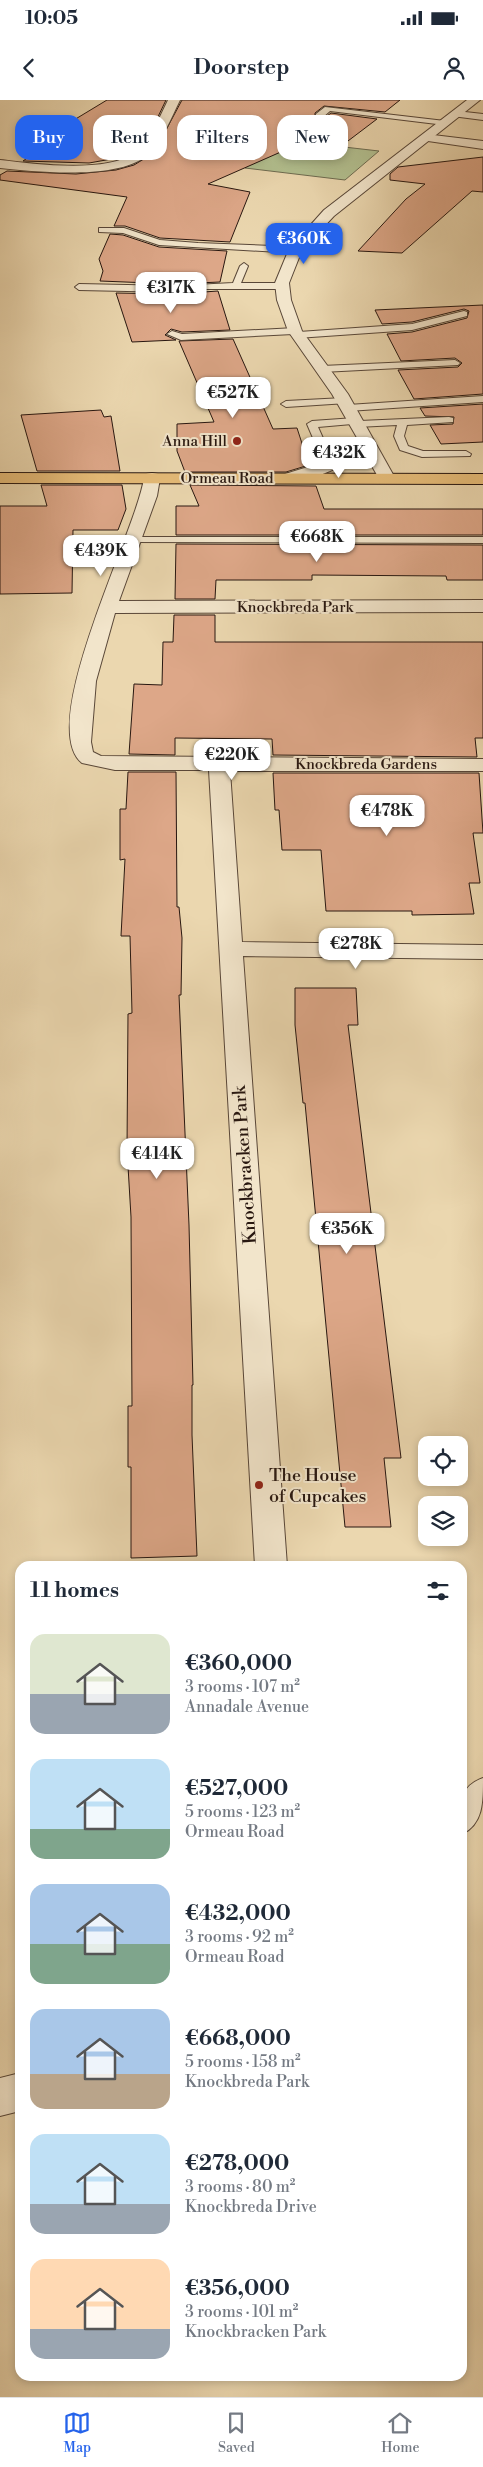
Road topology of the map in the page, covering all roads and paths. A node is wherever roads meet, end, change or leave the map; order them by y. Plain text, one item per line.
1 (174, 100) edge
2 (474, 100) edge
3 (338, 102) dead end
4 (328, 109) junction
5 (456, 114) junction
6 (166, 115) edge
7 (320, 115) edge
8 (483, 117) edge
9 (445, 123) junction
10 (425, 138) junction
11 (483, 145) edge
12 (126, 160) edge
13 (0, 164) edge
14 (102, 230) dead end
15 (296, 250) junction
16 (244, 266) dead end
17 (236, 286) junction
18 (282, 286) junction
19 (79, 287) dead end
20 (464, 314) dead end
21 (296, 333) junction
22 (172, 334) dead end
23 (456, 363) dead end
24 (322, 369) junction
25 (483, 399) edge
26 (286, 404) dead end
27 (346, 404) junction
28 (449, 420) dead end
29 (356, 422) junction
30 (403, 422) junction
31 (368, 444) junction
32 (316, 451) dead end
33 (466, 454) dead end
34 (0, 478) edge
35 (152, 478) junction
36 (291, 478) junction
37 (387, 478) junction
38 (483, 479) edge
39 (133, 540) junction
40 (483, 540) edge
41 (483, 606) edge
42 (107, 607) junction
43 (219, 763) junction
44 (483, 765) edge
45 (230, 949) junction
46 (483, 952) edge
47 (271, 1561) edge
48 (483, 1794) edge
49 (467, 1813) edge
50 (15, 2094) edge
51 (0, 2098) edge

1 - 6 street
2 - 5 street
3 - 4 lane
4 - 7 lane
4 - 9 lane
5 - 8 street
5 - 9 street
9 - 10 street
10 - 11 street
10 - 15 street
12 - 13 street
14 - 15 lane
15 - 18 street
16 - 17 lane
17 - 18 lane
17 - 19 lane
18 - 21 street
20 - 21 lane
21 - 22 lane
21 - 24 street
23 - 24 lane
24 - 27 street
25 - 27 lane
26 - 27 lane
27 - 29 street
28 - 30 lane
29 - 30 lane
29 - 31 street
29 - 32 lane
30 - 33 lane
31 - 36 street
31 - 37 street
34 - 35 main road, Ormeau Road
35 - 36 main road, Ormeau Road
35 - 39 street
36 - 37 main road, Ormeau Road
37 - 38 main road, Ormeau Road
39 - 40 lane
39 - 42 street
41 - 42 street, Knockbreda Park
42 - 43 street, Knockbreda Gardens
43 - 44 street, Knockbreda Gardens
43 - 45 street, Knockbracken Park
45 - 46 street
45 - 47 street, Knockbracken Park
48 - 49 street
50 - 51 street

